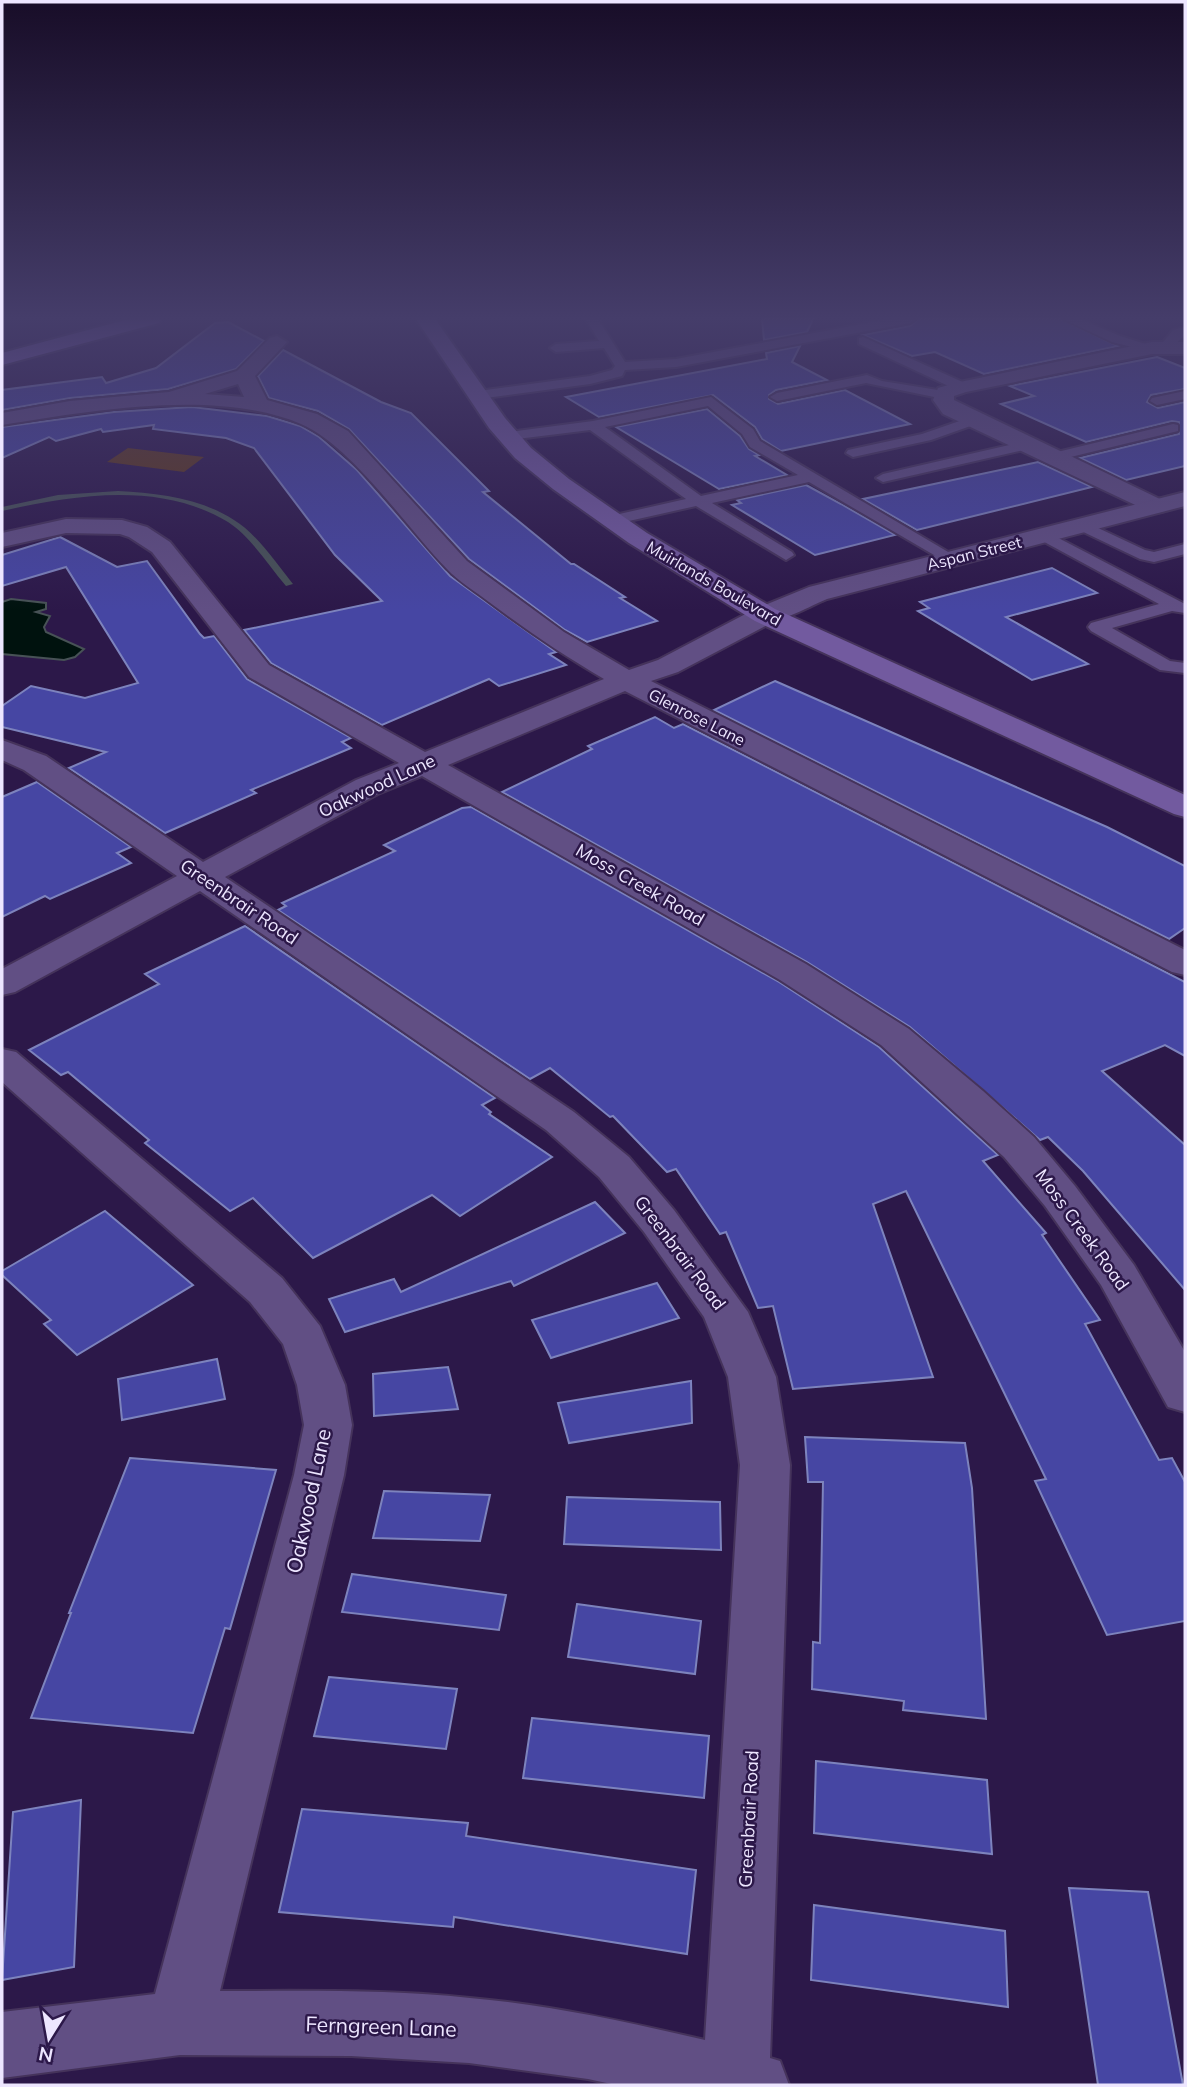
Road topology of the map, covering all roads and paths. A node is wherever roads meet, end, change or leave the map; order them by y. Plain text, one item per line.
1 (300, 416) edge
2 (494, 416) edge
3 (635, 416) edge
4 (729, 416) edge
5 (966, 416) edge
6 (974, 420) junction
7 (593, 425) junction
8 (1173, 428) dead end
9 (509, 436) junction
10 (1027, 445) junction
11 (852, 453) dead end
12 (1054, 457) junction
13 (812, 477) junction
14 (883, 478) dead end
15 (1185, 499) edge
16 (698, 501) junction
17 (1156, 506) junction
18 (611, 520) junction
19 (1082, 526) junction
20 (1043, 535) junction
21 (2, 540) edge
22 (1185, 549) edge
23 (786, 555) dead end
24 (952, 559) junction
25 (1180, 608) edge
26 (765, 615) junction
27 (1185, 668) edge
28 (626, 680) junction
29 (2, 749) edge
30 (424, 763) junction
31 (1185, 807) edge
32 (201, 876) junction
33 (1185, 964) edge
34 (2, 984) edge
35 (2, 1060) edge
36 (1185, 1394) edge
37 (180, 2023) junction
38 (2, 2045) edge
39 (746, 2083) edge

1 - 28 street, Glenrose Lane
2 - 9 main road, Muirlands Boulevard
3 - 7 lane
4 - 13 lane
5 - 6 street
6 - 10 street
6 - 11 lane
7 - 9 lane
7 - 16 lane
8 - 12 lane
9 - 18 main road, Muirlands Boulevard
10 - 12 street
10 - 14 lane
12 - 17 street
13 - 16 lane
13 - 24 lane
15 - 17 street, Aspan Street
16 - 18 lane
16 - 23 lane
17 - 19 street, Aspan Street
18 - 26 main road, Muirlands Boulevard
19 - 20 street, Aspan Street
19 - 22 lane
20 - 24 street, Aspan Street
20 - 25 lane
21 - 30 street, Moss Creek Road
24 - 26 street, Aspan Street
25 - 27 lane
26 - 28 street, Oakwood Lane
26 - 31 main road, Muirlands Boulevard
28 - 30 street, Oakwood Lane
28 - 33 street, Glenrose Lane
29 - 32 street, Greenbrair Road
30 - 32 street, Oakwood Lane
30 - 36 street, Moss Creek Road
32 - 34 street, Oakwood Lane
32 - 39 street, Greenbrair Road
35 - 37 street, Oakwood Lane
37 - 38 street, Ferngreen Lane
37 - 39 street, Ferngreen Lane

